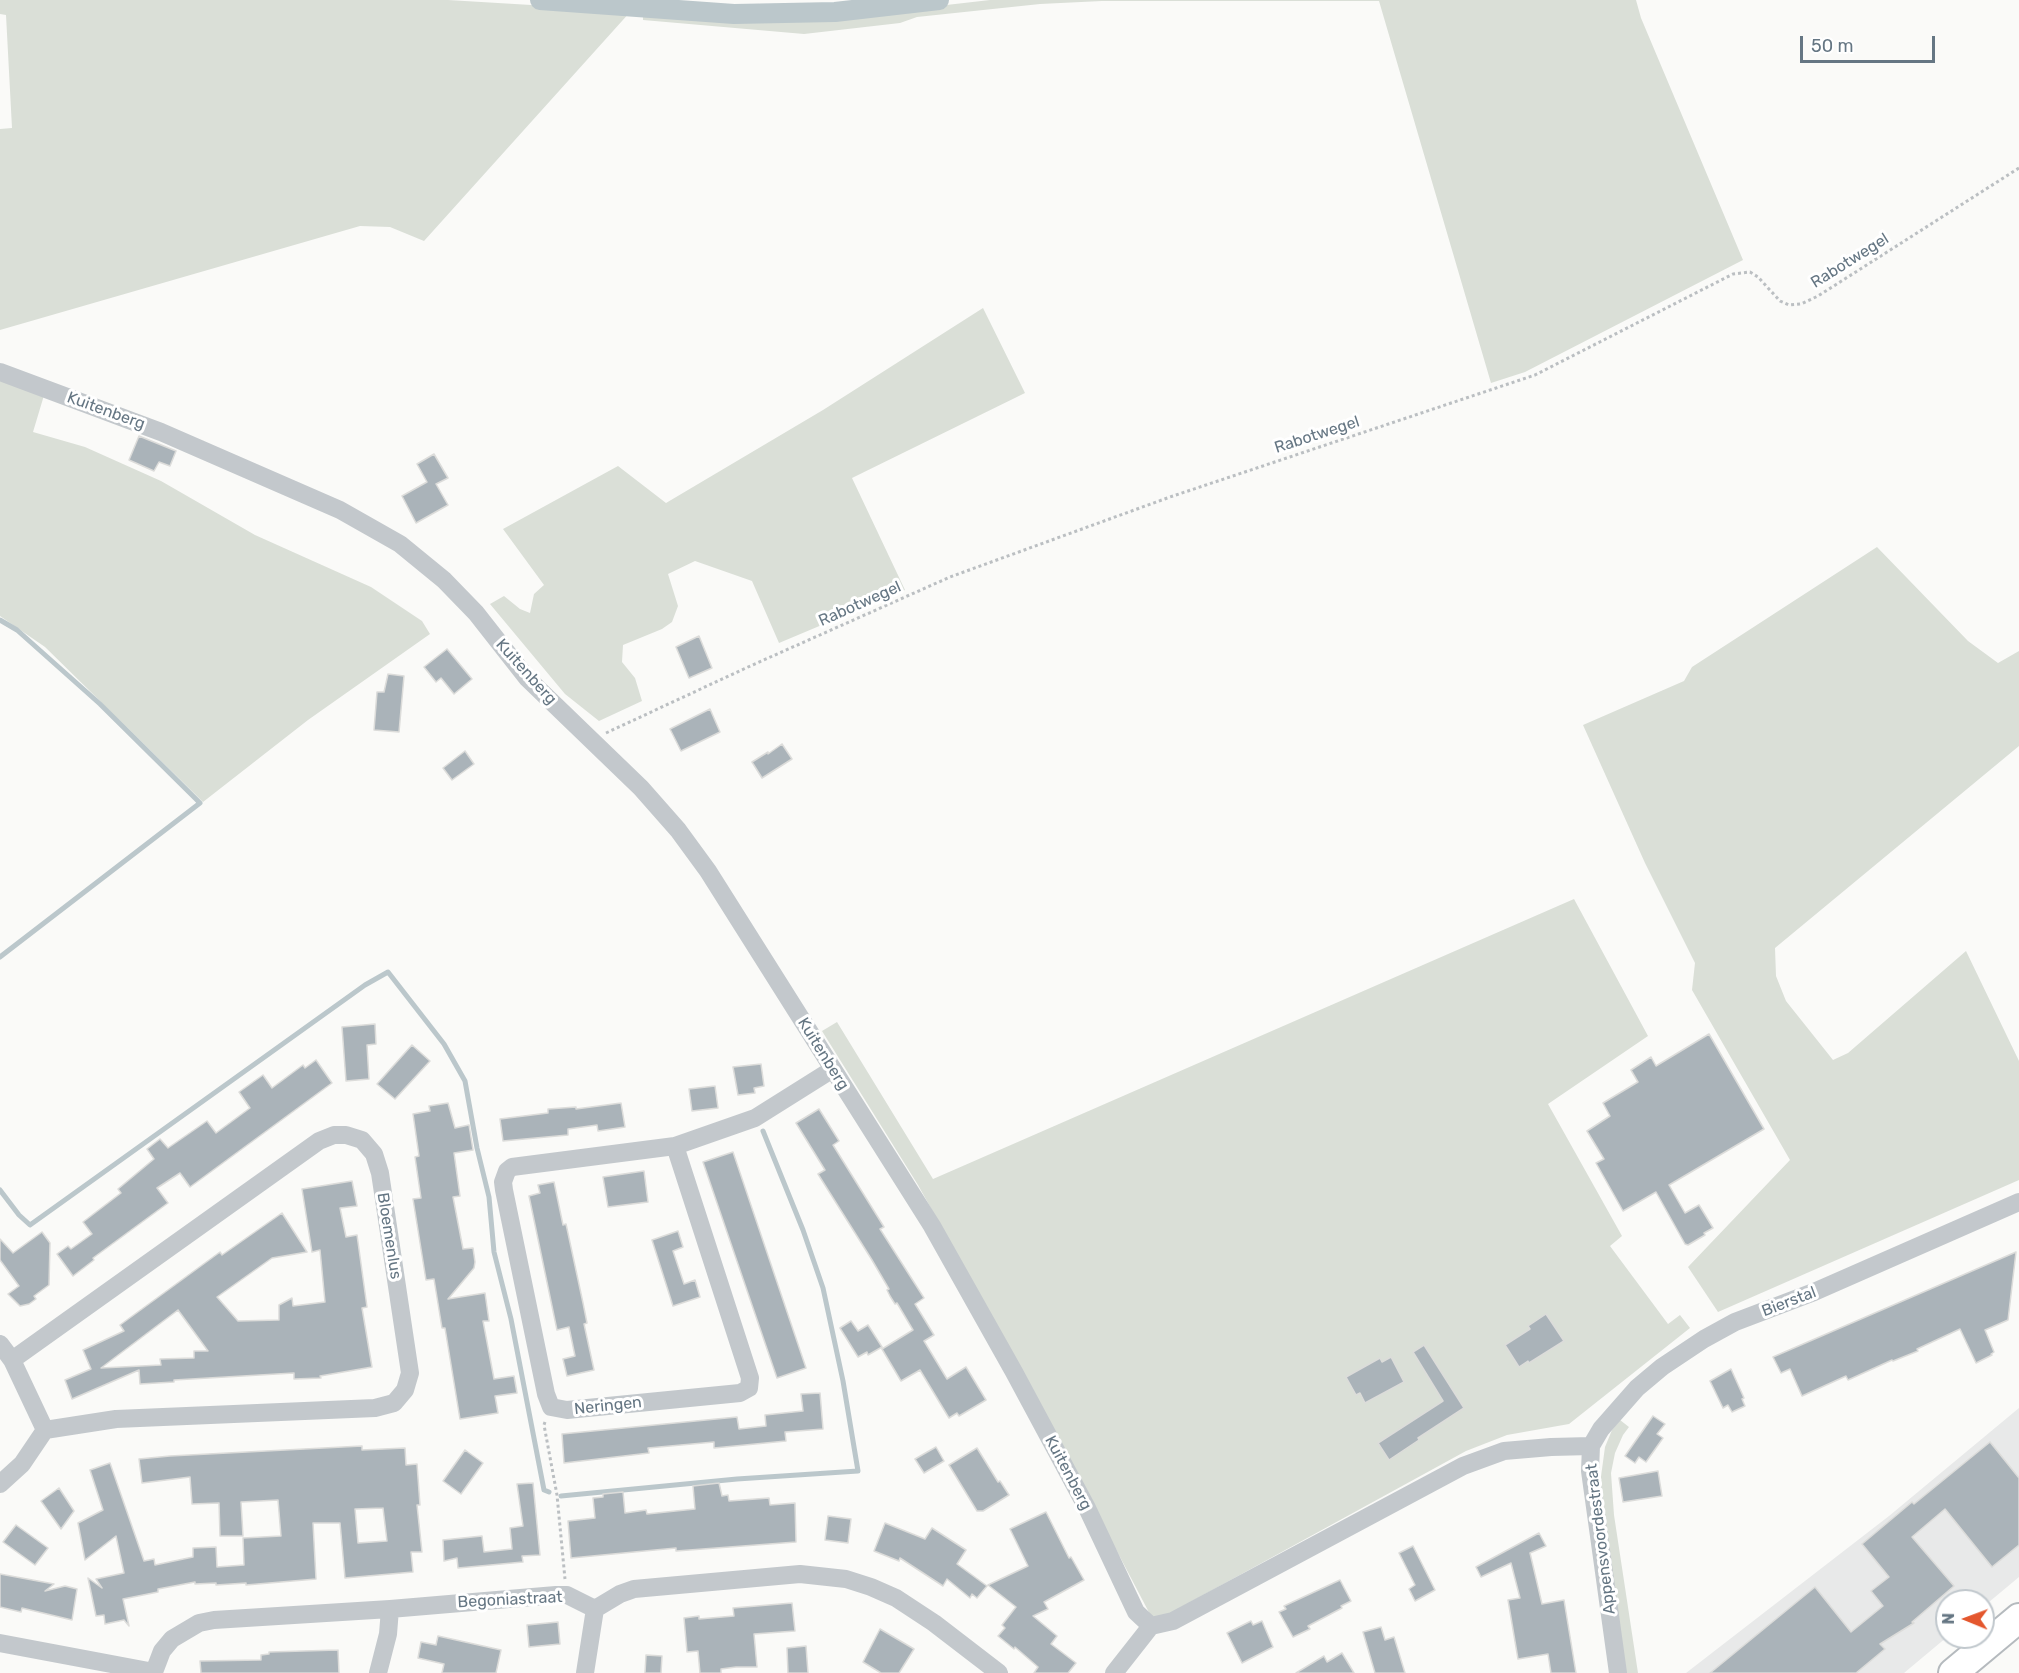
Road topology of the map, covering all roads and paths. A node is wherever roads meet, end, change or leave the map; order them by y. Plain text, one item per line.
1 (2019, 168) edge
2 (0, 372) edge
3 (591, 740) junction
4 (833, 1069) junction
5 (675, 1146) junction
6 (2019, 1202) edge
7 (0, 1344) edge
8 (12, 1360) junction
9 (551, 1407) junction
10 (45, 1430) junction
11 (1591, 1446) junction
12 (0, 1484) edge
13 (567, 1595) junction
14 (390, 1609) junction
15 (595, 1609) junction
16 (2019, 1618) edge
17 (1151, 1626) junction
18 (0, 1643) edge
19 (154, 1673) edge
20 (378, 1673) edge
21 (585, 1673) edge
22 (999, 1673) edge
23 (1114, 1673) edge
24 (1618, 1673) edge
25 (1953, 1673) edge

1 - 3 path, Rabotwegel
2 - 3 street, Kuitenberg
3 - 4 street, Kuitenberg
4 - 5 street, Neringen
4 - 17 street, Kuitenberg
5 - 9 street, Neringen
5 - 9 street, Neringen
6 - 11 street, Bierstal
7 - 8 street
8 - 10 street
8 - 10 street, Bloemenlus
9 - 13 path
10 - 12 street
11 - 17 street, Appensvoordestraat
11 - 24 street, Appensvoordestraat
13 - 14 street, Begoniastraat
13 - 15 street, Begoniastraat
14 - 19 street, Begoniastraat
14 - 20 street
15 - 21 street
15 - 22 street
16 - 25 main road
17 - 23 street
18 - 19 street, Begoniastraat

